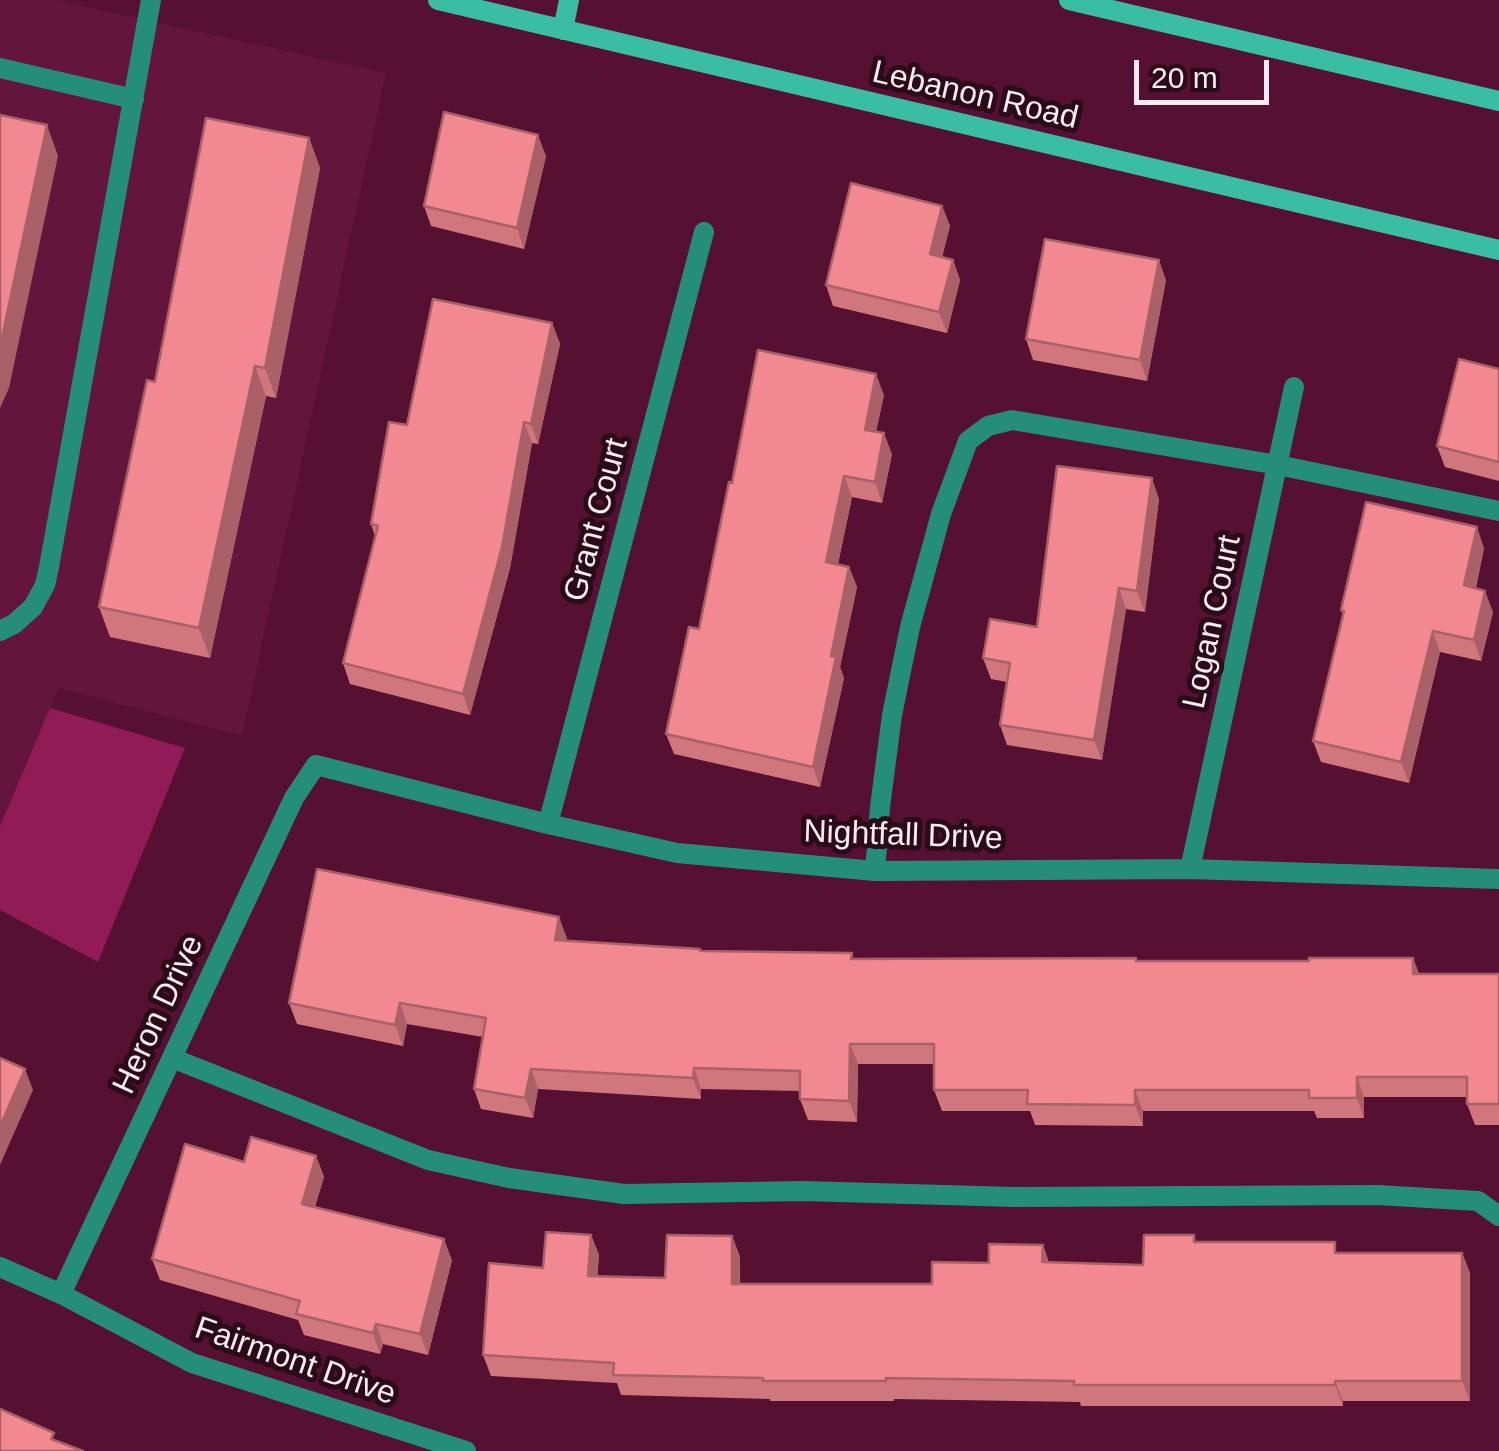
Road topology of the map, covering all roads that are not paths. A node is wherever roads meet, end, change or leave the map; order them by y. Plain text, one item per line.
1 (151, 0) edge
2 (438, 0) edge
3 (561, 0) edge
4 (570, 0) edge
5 (1070, 0) edge
6 (563, 30) junction
7 (0, 68) edge
8 (134, 99) junction
9 (1499, 102) edge
10 (704, 232) dead end
11 (1499, 250) edge
12 (1294, 387) dead end
13 (1278, 465) junction
14 (1499, 511) edge
15 (0, 630) edge
16 (316, 765) joint
17 (548, 824) junction
18 (1190, 869) junction
19 (875, 871) junction
20 (1499, 878) edge
21 (172, 1058) junction
22 (1499, 1216) edge
23 (0, 1267) edge
24 (61, 1294) junction
25 (466, 1451) edge

1 - 8 street
2 - 6 main road, Lebanon Road
3 - 6 main road
4 - 6 main road
5 - 9 main road
6 - 11 main road, Lebanon Road
7 - 8 street
8 - 15 street
10 - 17 street, Grant Court
12 - 13 street, Logan Court
13 - 14 street
13 - 18 street, Logan Court
13 - 19 street
16 - 17 street, Nightfall Drive
16 - 21 street, Heron Drive
17 - 19 street, Nightfall Drive
18 - 19 street, Nightfall Drive
18 - 20 street, Nightfall Drive
21 - 22 street
21 - 24 street, Heron Drive
23 - 24 street, Fairmont Drive
24 - 25 street, Fairmont Drive

